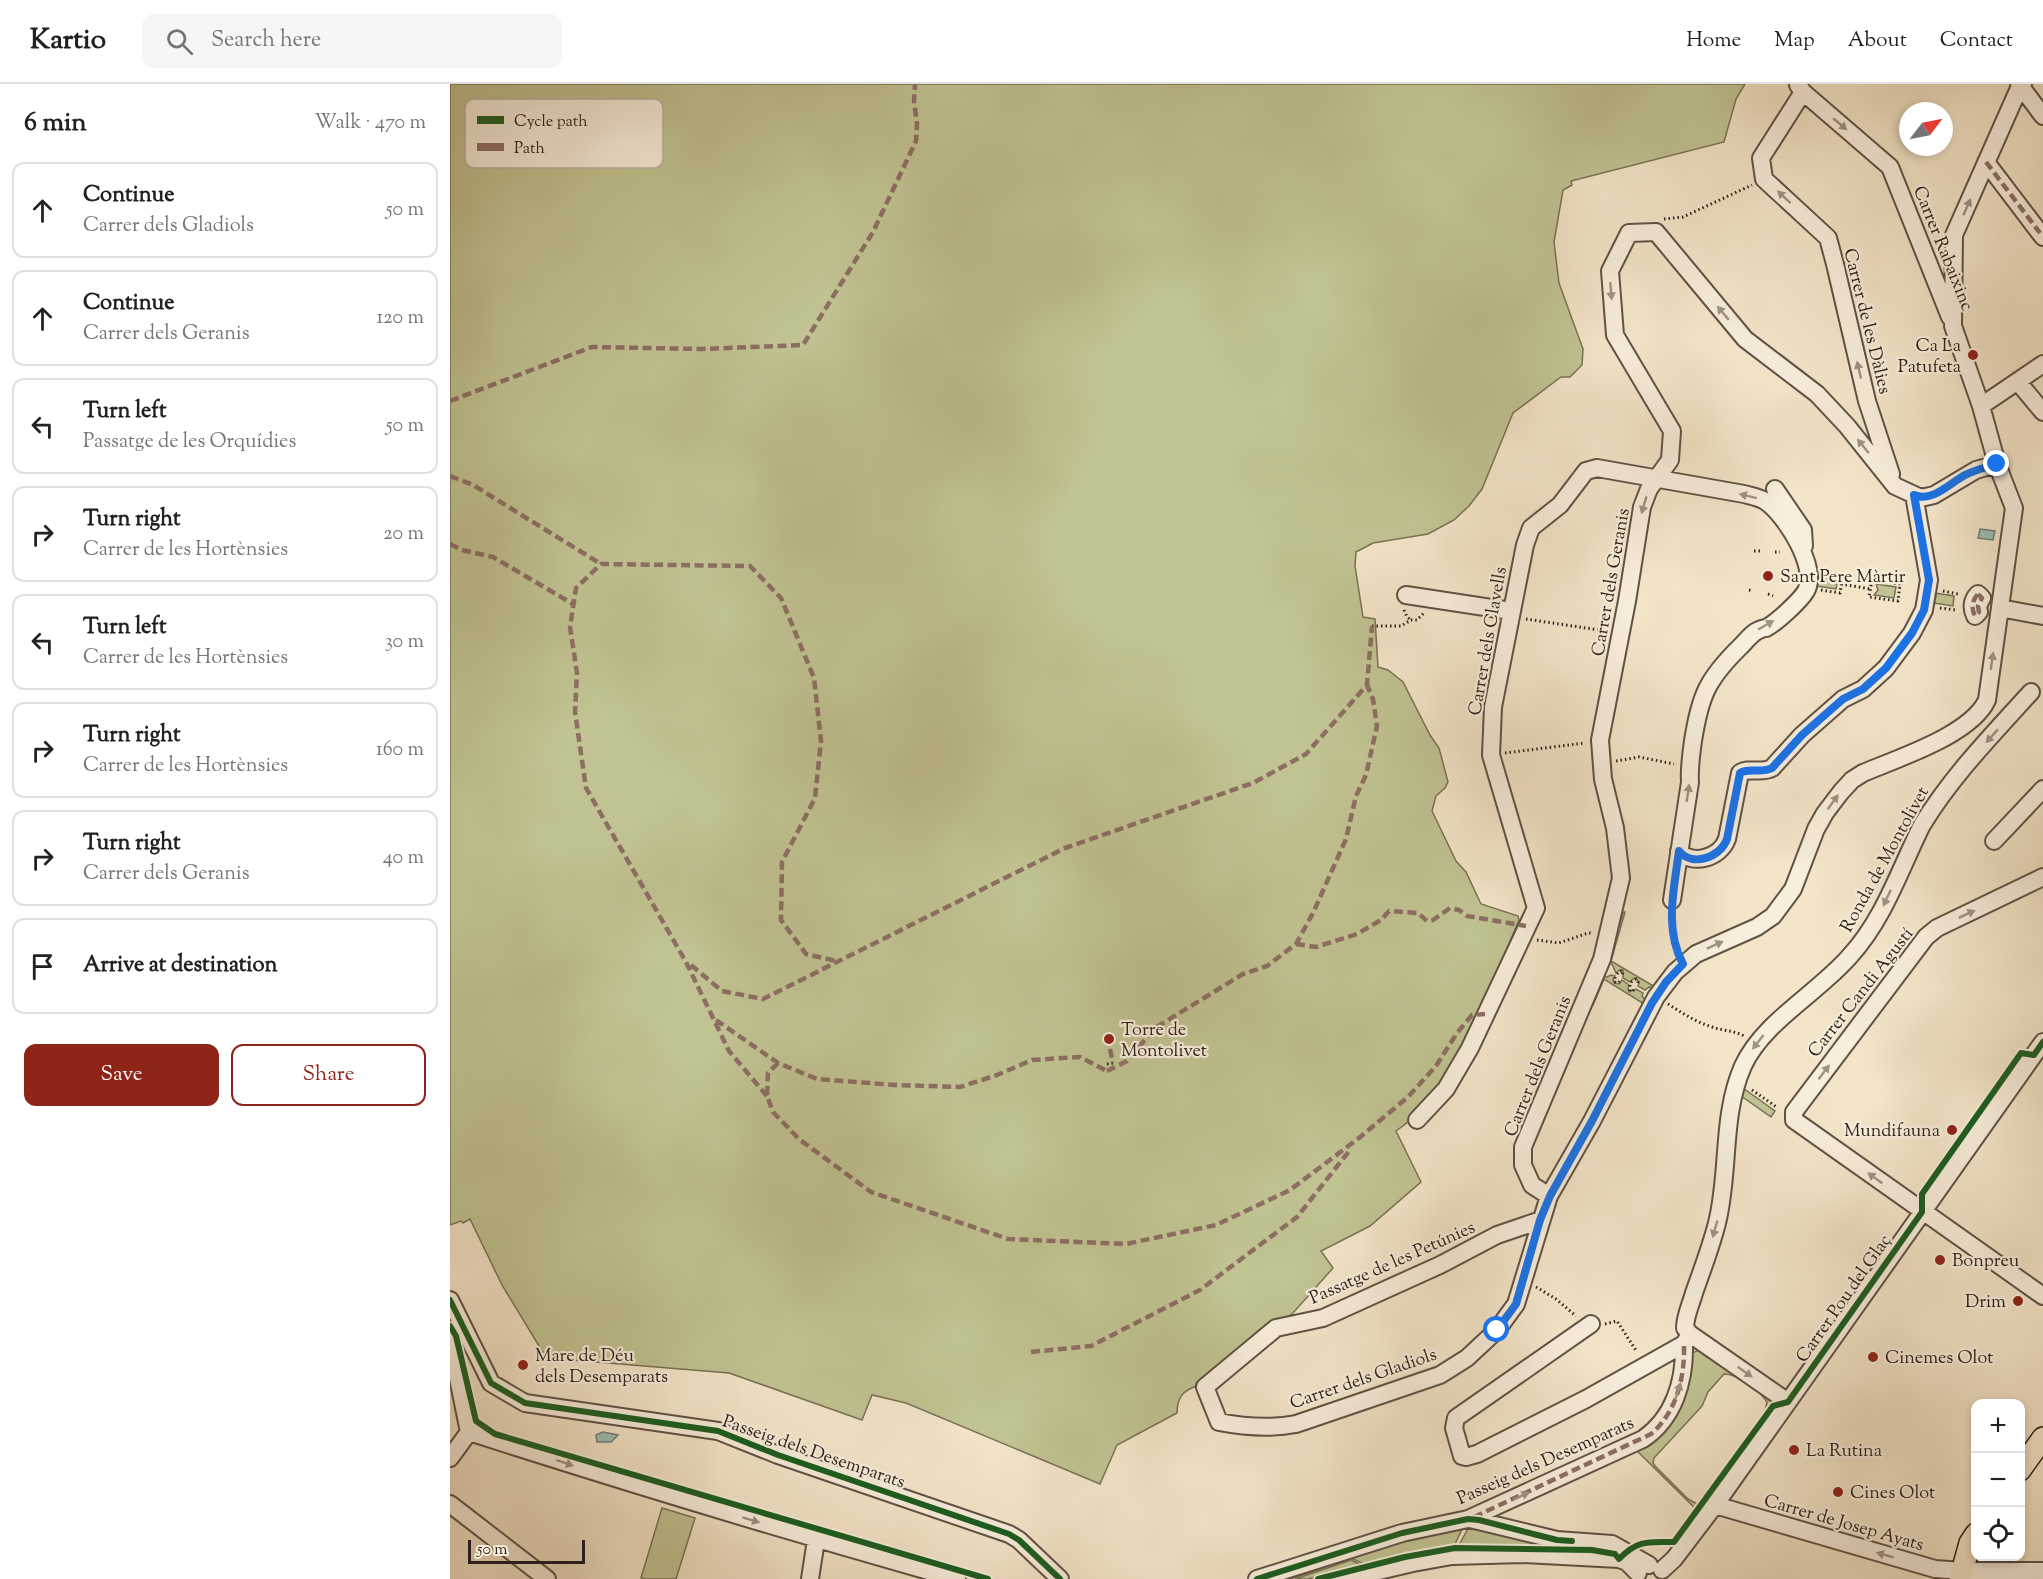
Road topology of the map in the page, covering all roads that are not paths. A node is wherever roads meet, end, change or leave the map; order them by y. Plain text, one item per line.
1 (2020, 85) edge
2 (1800, 88) edge
3 (2043, 117) edge
4 (1986, 162) junction
5 (2043, 237) edge
6 (1953, 326) junction
7 (2043, 364) edge
8 (2018, 382) junction
9 (1981, 406) junction
10 (2043, 412) edge
11 (1997, 464) junction
12 (1656, 479) junction
13 (1895, 486) junction
14 (1775, 489) dead end
15 (1914, 495) junction
16 (1806, 555) junction
17 (1406, 595) dead end
18 (2000, 608) junction
19 (1510, 614) junction
20 (2043, 616) edge
21 (2031, 692) dead end
22 (1987, 700) junction
23 (2008, 718) junction
24 (2043, 789) edge
25 (1994, 841) dead end
26 (1679, 851) junction
27 (2043, 877) edge
28 (1672, 900) road end
29 (2043, 1042) edge
30 (1417, 1120) dead end
31 (1550, 1196) junction
32 (1922, 1212) junction
33 (1540, 1220) junction
34 (2043, 1296) edge
35 (450, 1300) edge
36 (1591, 1324) dead end
37 (450, 1338) edge
38 (1687, 1339) junction
39 (1205, 1386) joint
40 (1788, 1402) junction
41 (469, 1432) junction
42 (2043, 1438) edge
43 (450, 1458) edge
44 (2025, 1463) edge
45 (450, 1503) edge
46 (1715, 1505) junction
47 (1468, 1520) junction
48 (816, 1540) junction
49 (1971, 1542) edge
50 (1413, 1571) edge
51 (2043, 1571) edge
52 (1650, 1573) edge
53 (1961, 1575) edge
54 (547, 1579) edge
55 (810, 1579) edge
56 (957, 1579) edge
57 (1060, 1579) edge
58 (1257, 1579) edge
59 (1344, 1579) edge

1 - 3 street
1 - 4 street
2 -> 6 street, Carrer Rabaixinc
13 -> 2 street, Carrer de les Dàlies
4 - 5 street
6 -> 4 street
6 - 9 street, Carrer Rabaixinc
7 - 8 street
8 - 9 street
8 - 10 street
9 - 11 street, Carrer Rabaixinc
11 - 15 street
11 - 18 street
13 -> 12 street, Carrer dels Geranis
16 -> 12 street
12 - 19 street, Carrer dels Clavells
12 -> 31 street, Carrer dels Geranis
13 - 15 street
14 - 16 street
15 - 26 street
26 -> 16 street
17 - 19 street
18 - 20 street
22 -> 18 street
19 - 30 street, Carrer dels Clavells
21 - 23 street, Ronda de Montolivet
22 - 23 street
31 -> 22 street
23 -> 38 street, Ronda de Montolivet
24 - 25 street
26 - 28 street
32 -> 27 street, Carrer Candi Agustí
29 - 32 street, Carrer Pou del Glaç
31 - 33 street
32 - 34 street
32 - 40 street, Carrer Pou del Glaç
33 - 39 street, Passatge de les Petúnies
33 - 39 street, Carrer dels Gladiols
35 - 57 street, Passeig dels Desemparats
36 - 38 street
37 - 41 street
38 -> 40 street
47 -> 38 street, Passeig dels Desemparats
40 - 46 street, Carrer Pou del Glaç
41 - 43 street
41 -> 48 street
42 - 44 main road
45 - 54 street
46 - 52 street, Carrer Pou del Glaç
53 -> 46 street, Carrer de Josep Ayats
47 - 52 street
47 - 58 street, Passeig dels Desemparats
48 - 55 street
48 - 56 street
49 - 53 main road
50 - 52 street
50 - 59 street
51 - 53 street, Carrer de Josep Ayats

